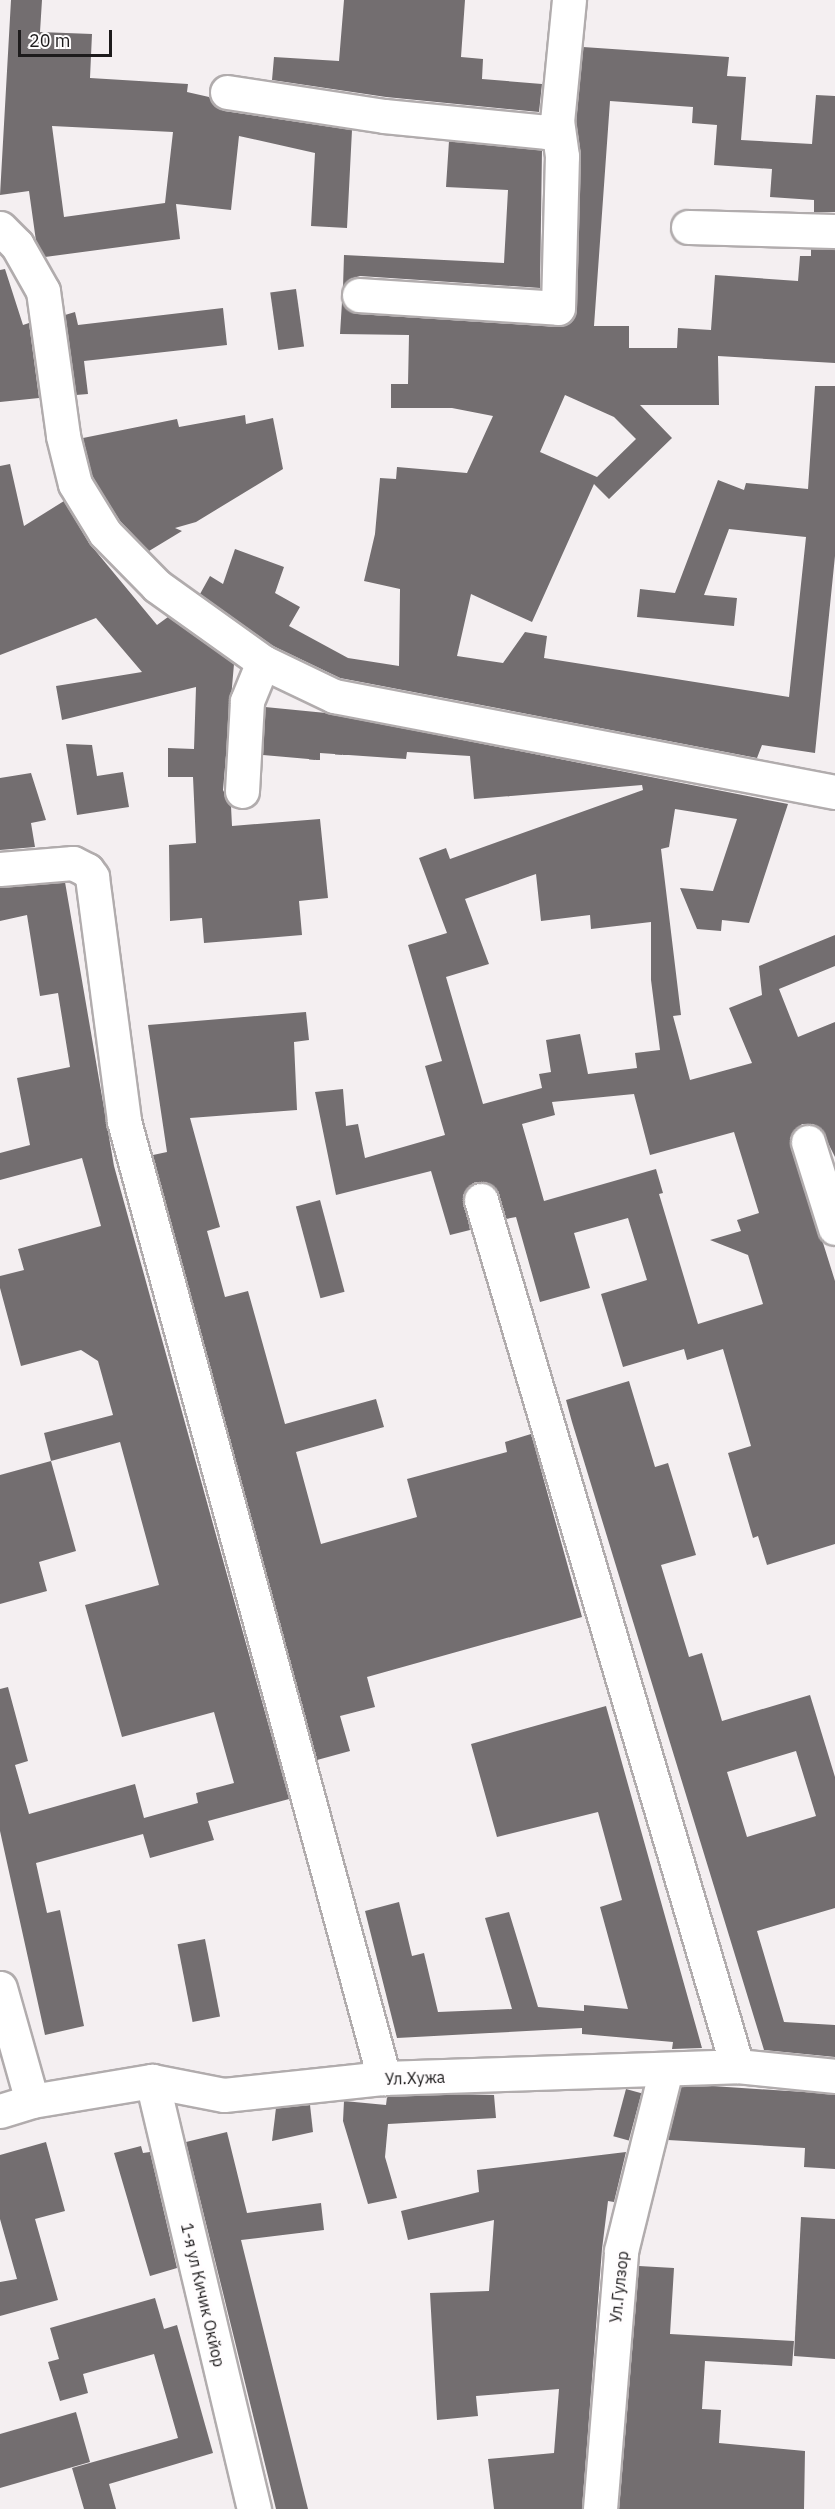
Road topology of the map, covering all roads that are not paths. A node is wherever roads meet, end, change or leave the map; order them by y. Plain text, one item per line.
1 (569, 0) edge
2 (227, 92) dead end
3 (557, 122) junction
4 (688, 227) dead end
5 (0, 228) edge
6 (835, 231) edge
7 (358, 295) dead end
8 (264, 662) junction
9 (242, 791) dead end
10 (835, 792) edge
11 (0, 869) edge
12 (808, 1142) dead end
13 (480, 1200) dead end
14 (835, 1228) edge
15 (0, 1989) edge
16 (737, 2066) junction
17 (666, 2069) junction
18 (835, 2076) edge
19 (384, 2078) junction
20 (152, 2081) junction
21 (32, 2101) junction
22 (0, 2111) edge
23 (254, 2509) edge
24 (600, 2509) edge

1 - 3 street
2 - 3 street
3 - 7 street
4 - 6 street
5 - 8 street
8 - 9 street
8 - 10 street
11 - 19 street
12 - 14 street
13 - 16 street
15 - 21 street
16 - 17 street, Ул.Хужа
16 - 18 street, Ул.Хужа
17 - 19 street, Ул.Хужа
17 - 24 street, Ул.Гулзор
19 - 20 street, Ул.Хужа
20 - 21 street, Ул.Хужа
20 - 23 street, 1-я ул Кичик Окйор
21 - 22 street, Ул.Хужа

